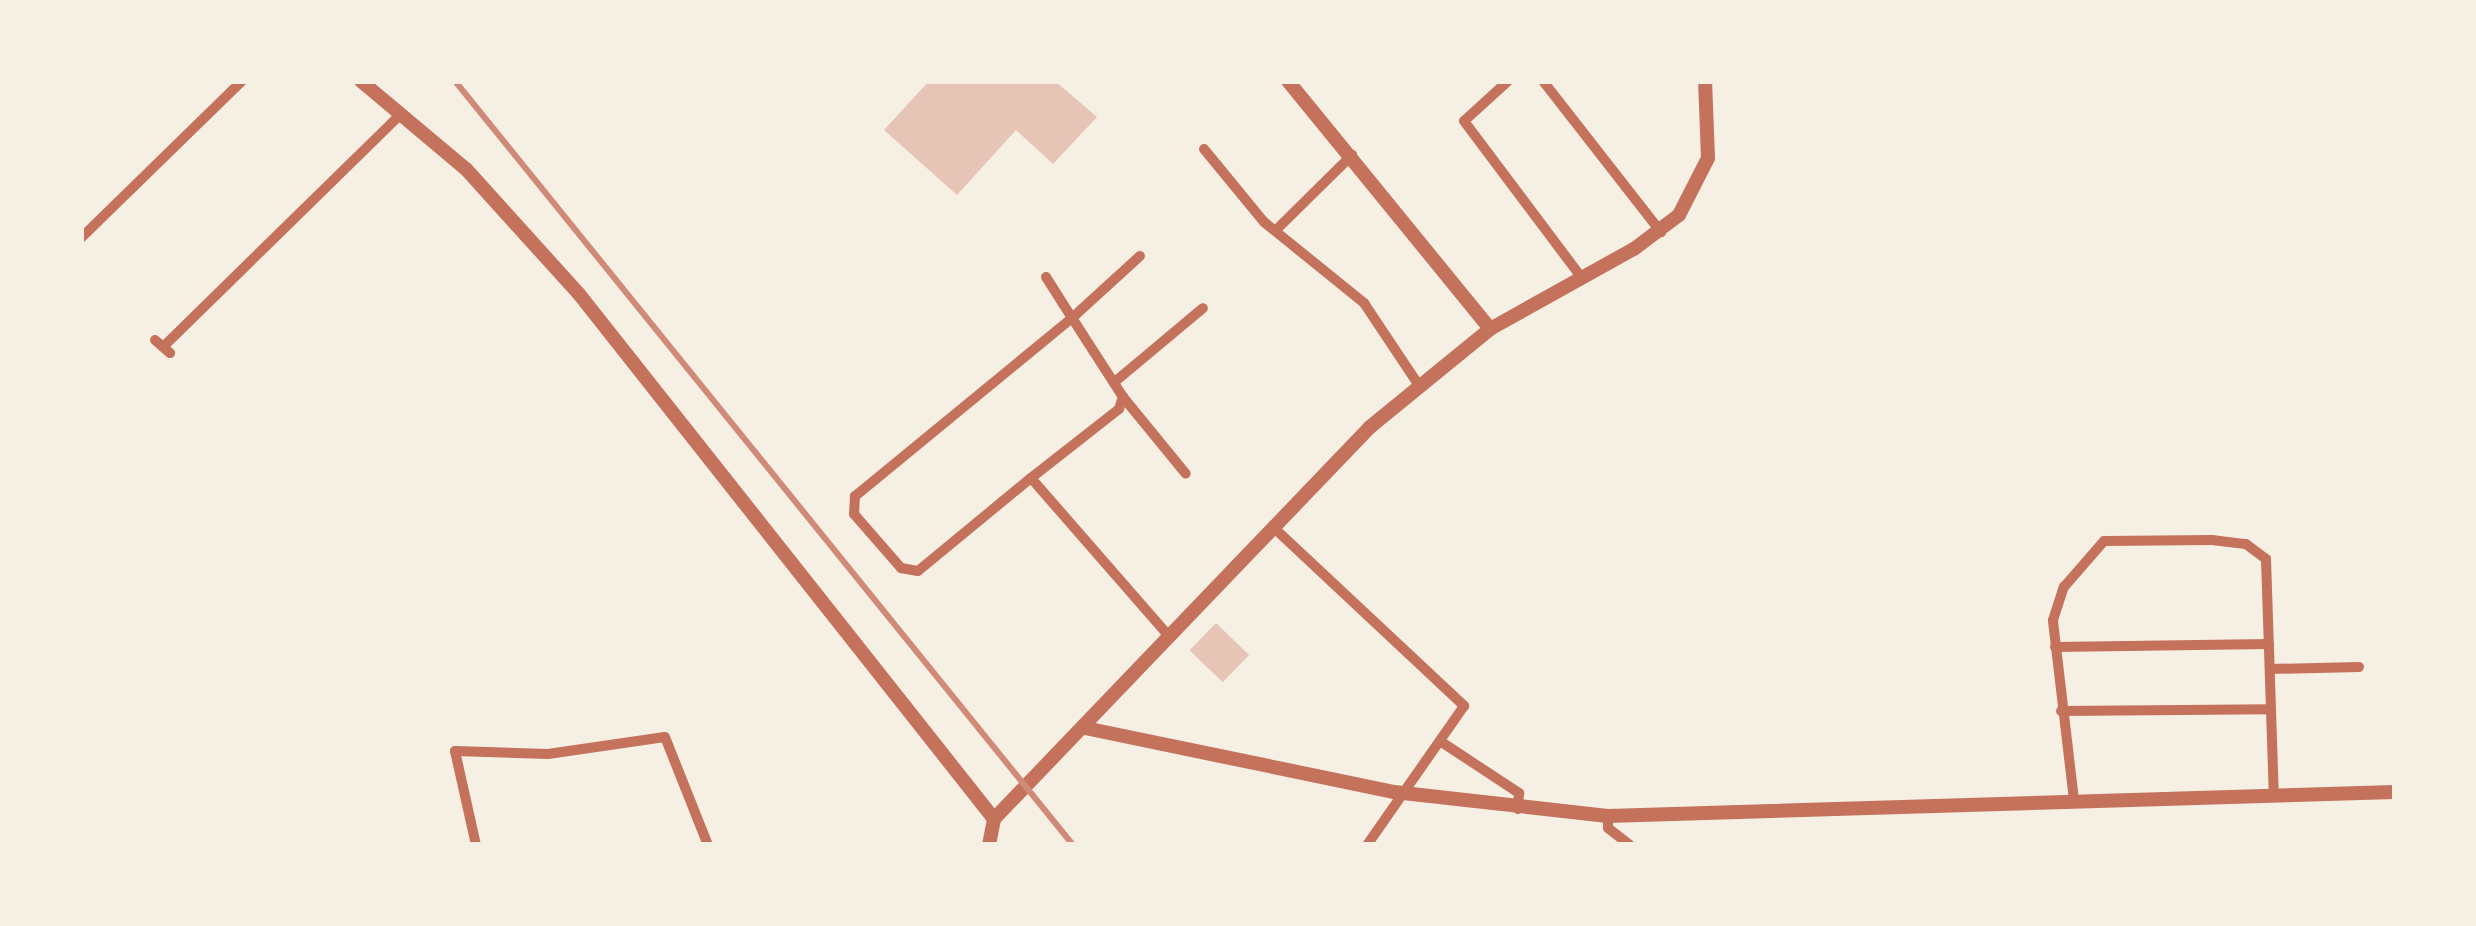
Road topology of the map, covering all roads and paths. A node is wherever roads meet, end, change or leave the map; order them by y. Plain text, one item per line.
1 (242, 81) edge
2 (361, 81) edge
3 (1288, 81) edge
4 (1508, 81) edge
5 (1543, 81) edge
6 (1706, 81) edge
7 (401, 114) junction
8 (1204, 149) dead end
9 (1352, 154) junction
10 (1276, 230) junction
11 (1661, 232) junction
12 (81, 238) edge
13 (1140, 256) dead end
14 (1046, 277) dead end
15 (1582, 278) junction
16 (1203, 308) dead end
17 (1072, 318) junction
18 (1490, 328) junction
19 (163, 346) dead end
20 (1117, 380) junction
21 (1418, 384) junction
22 (1124, 397) junction
23 (1186, 474) dead end
24 (1031, 478) junction
25 (1273, 527) junction
26 (1167, 634) junction
27 (2269, 644) junction
28 (2055, 647) junction
29 (2359, 667) dead end
30 (2270, 669) junction
31 (2271, 709) junction
32 (2061, 711) junction
33 (1085, 728) junction
34 (1440, 741) junction
35 (1398, 793) junction
36 (2395, 793) edge
37 (2273, 795) junction
38 (2074, 800) junction
39 (1518, 809) junction
40 (1608, 816) junction
41 (994, 819) junction
42 (476, 845) edge
43 (708, 845) edge
44 (989, 845) edge
45 (1366, 845) edge
46 (1630, 845) edge

1 - 12 street
2 - 7 street
3 - 9 street
4 - 15 street
5 - 11 street
6 - 11 street
7 - 19 street
7 - 41 street
8 - 10 street
9 - 10 street
9 - 18 street
10 - 21 street
11 - 15 street
13 - 17 street
14 - 17 street
15 - 18 street
16 - 20 street
17 - 20 street
17 - 24 street
18 - 21 street
20 - 22 street
21 - 25 street
22 - 23 street
22 - 24 street
24 - 26 street
25 - 26 street
25 - 34 street
26 - 33 street
27 - 28 street
27 - 28 street
27 - 30 street
28 - 32 street
29 - 30 street
30 - 31 street
31 - 32 street
31 - 37 street
32 - 38 street
33 - 35 street
33 - 41 street
34 - 35 street
34 - 39 street
35 - 39 street
35 - 45 street
36 - 37 street
37 - 38 street
38 - 40 street
39 - 40 street
40 - 46 street
41 - 44 street
42 - 43 street

